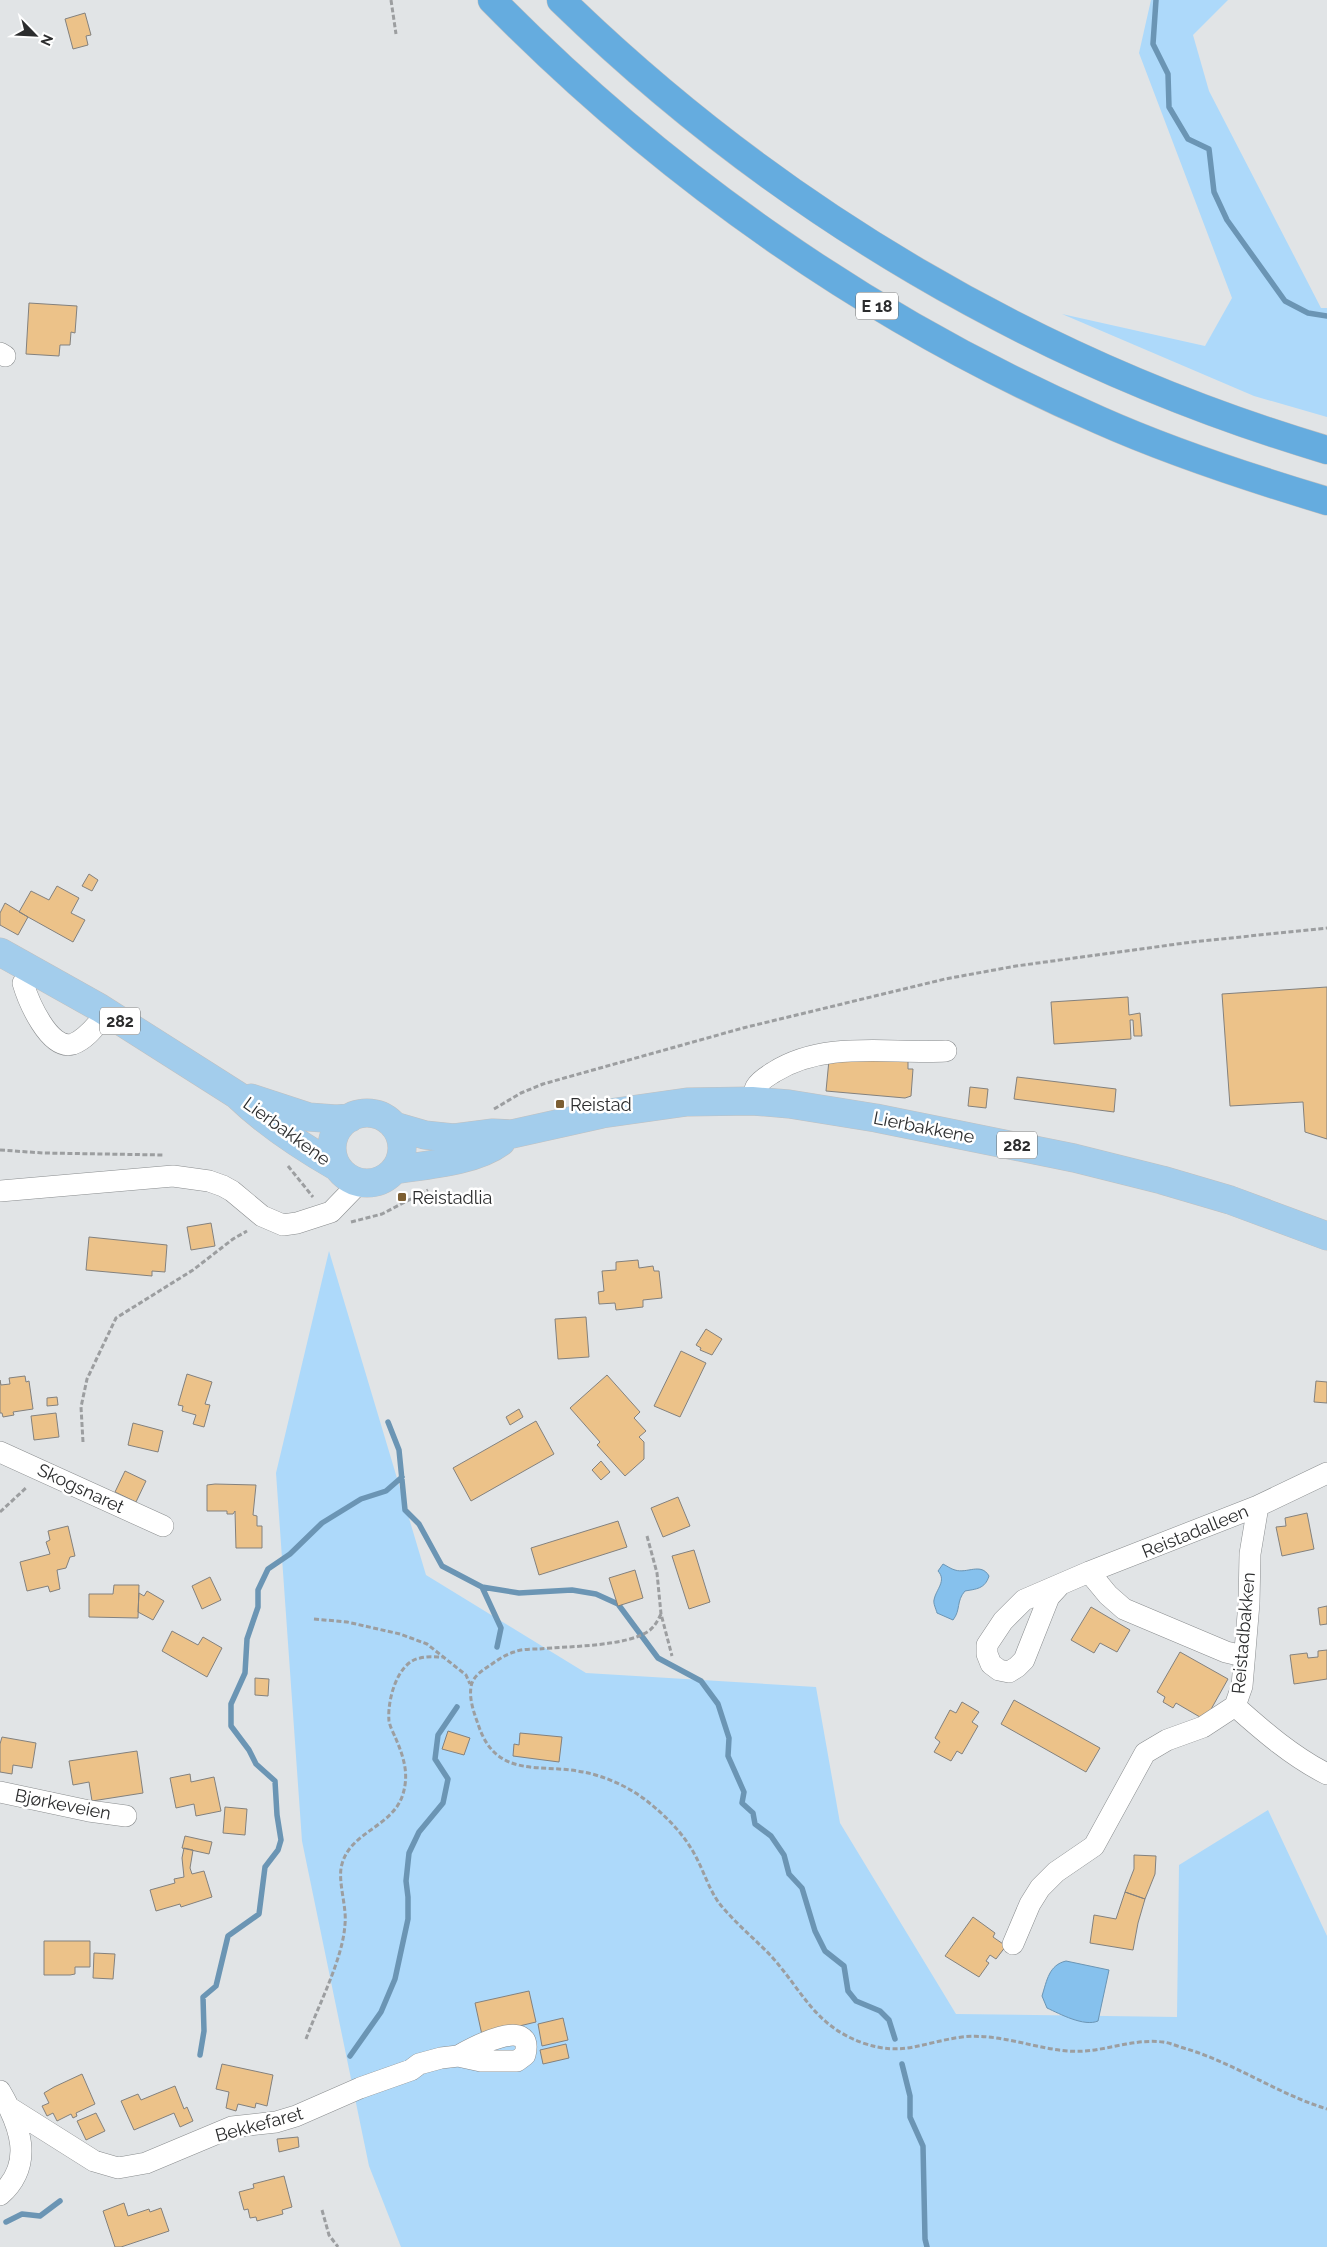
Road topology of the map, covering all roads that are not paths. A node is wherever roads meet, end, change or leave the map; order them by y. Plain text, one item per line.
1 (492, 0) edge
2 (561, 0) edge
3 (1327, 450) edge
4 (1327, 501) edge
5 (0, 952) edge
6 (23, 983) dead end
7 (107, 1013) junction
8 (946, 1051) dead end
9 (237, 1095) junction
10 (752, 1101) junction
11 (350, 1118) junction
12 (394, 1126) junction
13 (512, 1134) junction
14 (394, 1170) junction
15 (348, 1175) junction
16 (0, 1191) edge
17 (1327, 1236) edge
18 (0, 1452) edge
19 (1327, 1473) edge
20 (1258, 1506) junction
21 (163, 1526) dead end
22 (1089, 1572) junction
23 (1060, 1585) dead end
24 (1243, 1656) junction
25 (1235, 1706) junction
26 (1327, 1774) edge
27 (0, 1792) edge
28 (126, 1816) dead end
29 (1013, 1944) dead end
30 (458, 2056) dead end
31 (5, 2100) edge
32 (0, 2194) edge

1 - 4 highway, E 18
2 - 3 highway, E 18
5 - 7 main road, Lierbakkene / 282
6 - 7 street
7 - 9 main road, Lierbakkene / 282
8 - 10 street
9 - 11 main road, Lierbakkene / 282
9 - 15 main road, Lierbakkene / 282
10 - 13 main road, Lierbakkene / 282
10 - 17 main road, Lierbakkene / 282
11 - 12 main road, 282
11 - 15 main road
12 - 13 main road, Lierbakkene / 282
12 - 14 main road
13 - 14 main road, Lierbakkene / 282
14 - 15 main road, 282
15 - 16 street
18 - 21 street, Skogsnaret
19 - 20 street, Reistadalleen
20 - 22 street, Reistadalleen
20 - 24 street, Reistadbakken
22 - 23 street, Reistadalleen
22 - 24 street
24 - 25 street, Reistadbakken
25 - 26 street, Reistadbakken
25 - 29 street
27 - 28 street, Bjørkeveien
30 - 31 street, Bekkefaret
31 - 32 street

